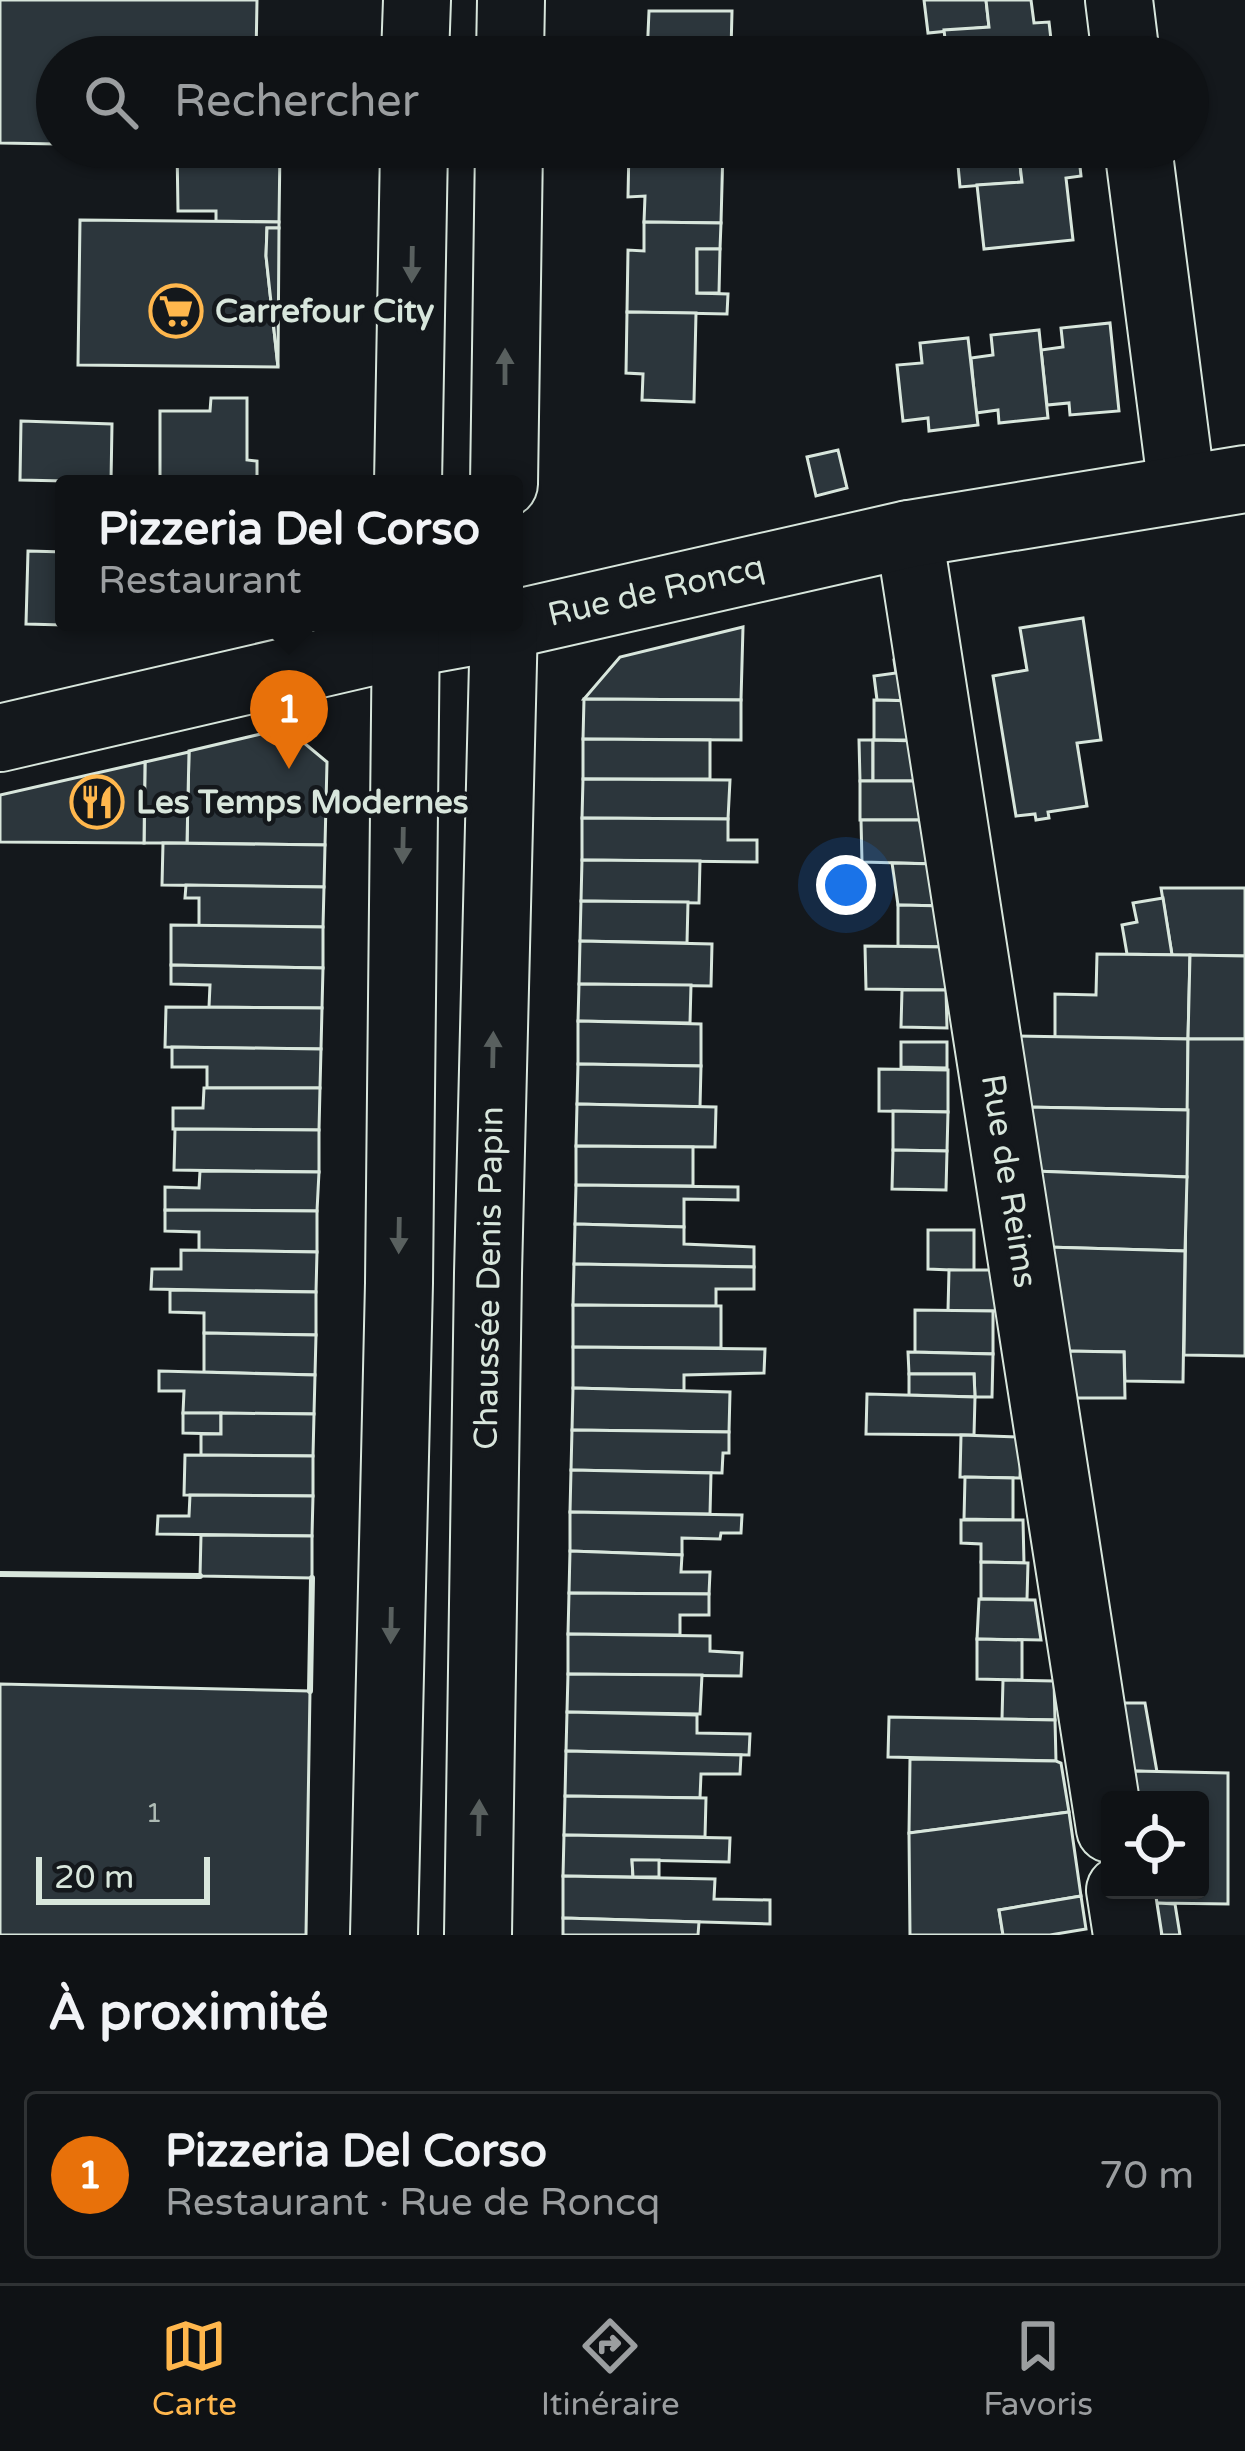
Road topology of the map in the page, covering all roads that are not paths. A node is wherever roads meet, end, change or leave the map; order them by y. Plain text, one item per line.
1 (416, 0) edge
2 (511, 0) edge
3 (1119, 0) edge
4 (416, 36) edge
5 (510, 36) edge
6 (1123, 36) edge
7 (414, 168) edge
8 (508, 168) edge
9 (1141, 168) edge
10 (407, 475) edge
11 (504, 475) edge
12 (1245, 479) edge
13 (1182, 489) junction
14 (909, 534) junction
15 (523, 620) edge
16 (504, 631) edge
17 (405, 633) edge
18 (0, 738) edge
19 (1104, 1791) edge
20 (1121, 1899) edge
21 (384, 1935) edge
22 (478, 1935) edge
23 (1126, 1935) edge

1 - 4 main road
2 - 5 main road
3 - 6 main road
7 -> 10 main road
11 -> 8 main road
9 - 13 main road
12 - 13 main road, Rue de Roncq
13 - 14 main road, Rue de Roncq
14 - 15 main road, Rue de Roncq
14 - 19 main road, Rue de Reims
22 -> 16 main road, Chaussée Denis Papin
17 - 18 main road, Rue de Roncq
17 -> 21 main road
20 - 23 main road

